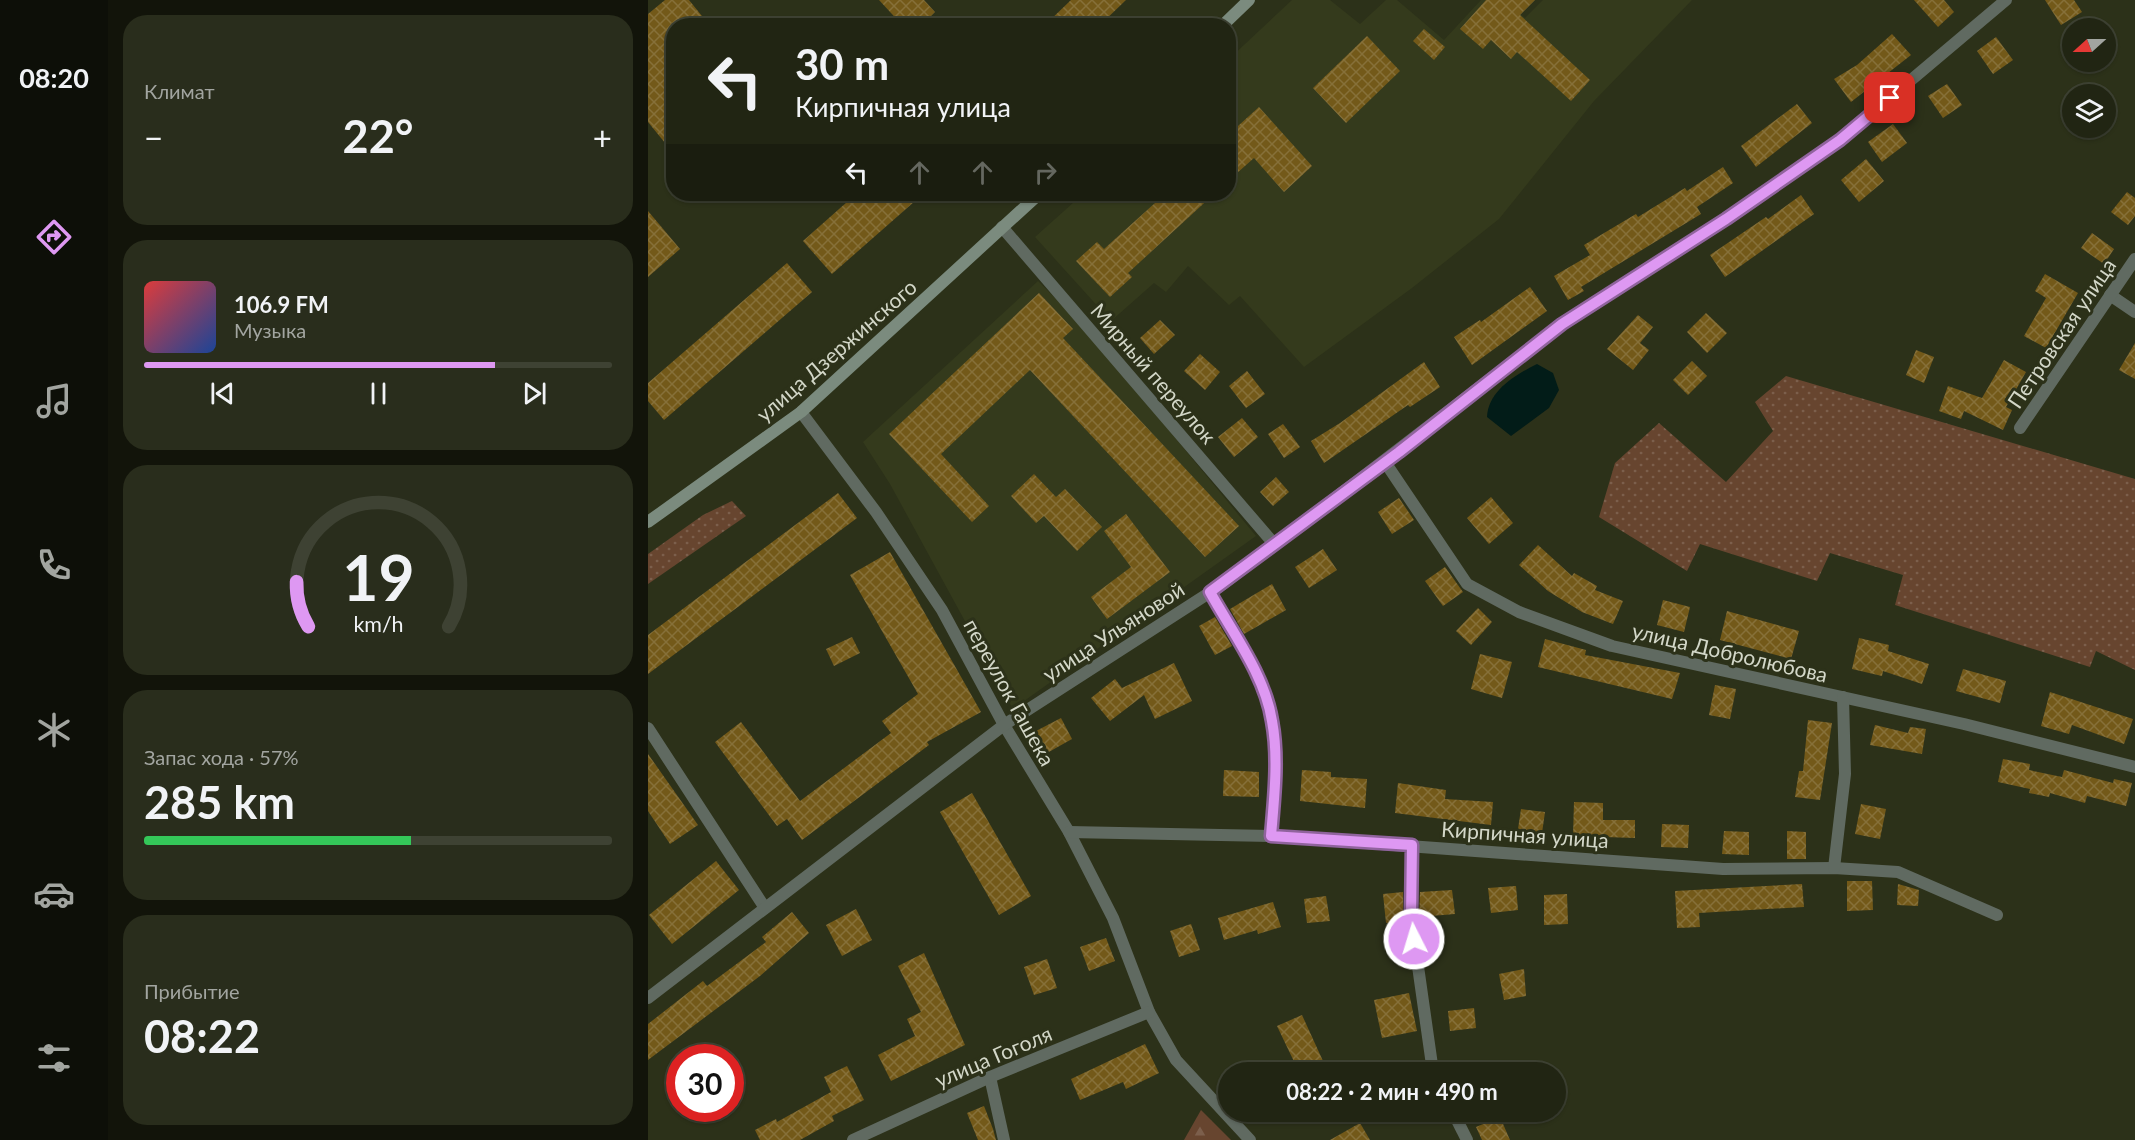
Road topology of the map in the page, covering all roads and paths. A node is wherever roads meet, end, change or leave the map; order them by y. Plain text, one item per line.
1 (1249, 0) edge
2 (2006, 0) edge
3 (1230, 18) edge
4 (1031, 201) edge
5 (1002, 227) junction
6 (2135, 259) edge
7 (2110, 296) junction
8 (2135, 312) edge
9 (801, 412) junction
10 (2020, 428) dead end
11 (1385, 462) junction
12 (648, 522) edge
13 (1275, 545) junction
14 (1210, 592) junction
15 (1843, 697) junction
16 (1004, 725) junction
17 (648, 728) edge
18 (2135, 767) edge
19 (1069, 832) junction
20 (1271, 836) junction
21 (1412, 845) junction
22 (1834, 868) junction
23 (765, 908) junction
24 (1997, 915) dead end
25 (648, 998) edge
26 (1149, 1011) junction
27 (1432, 1062) edge
28 (990, 1077) junction
29 (1458, 1122) edge
30 (853, 1140) edge
31 (1004, 1140) edge
32 (1250, 1140) edge
33 (1467, 1140) edge

1 - 3 main road
2 - 11 street, улица Ульяновой
4 - 5 main road, улица Дзержинского
5 - 9 main road, улица Дзержинского
5 - 13 street, Мирный переулок
6 - 7 street, Петровская улица
7 - 8 street
7 - 10 street, Петровская улица
9 - 12 main road, улица Дзержинского
9 - 16 street, переулок Гашека
11 - 13 street, улица Ульяновой
11 - 15 street, улица Добролюбова
13 - 14 street, улица Ульяновой
14 - 16 street, улица Ульяновой
14 - 20 street
15 - 18 street, улица Добролюбова
15 - 22 street
16 - 19 street, переулок Гашека
16 - 23 street, улица Ульяновой
17 - 23 street
19 - 20 street, Кирпичная улица
19 - 26 street, переулок Гашека
20 - 21 street, Кирпичная улица
21 - 22 street, Кирпичная улица
21 - 27 street
22 - 24 street, Кирпичная улица
23 - 25 street, улица Ульяновой
26 - 28 street, улица Гоголя
26 - 32 street, переулок Гашека
28 - 30 street, улица Гоголя
28 - 31 street
29 - 33 street

